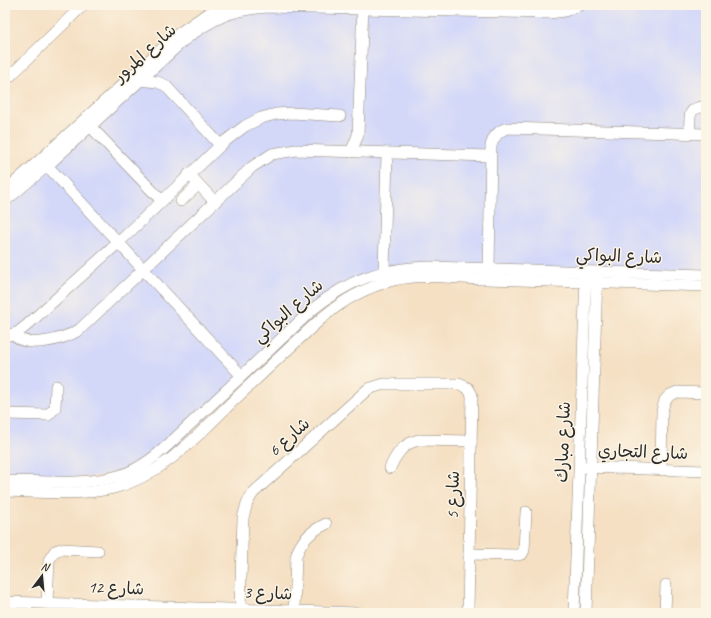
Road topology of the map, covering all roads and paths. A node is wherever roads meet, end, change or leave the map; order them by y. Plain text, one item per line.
1 (83, 5) edge
2 (227, 5) edge
3 (580, 5) edge
4 (363, 7) edge
5 (147, 68) junction
6 (141, 80) junction
7 (5, 81) edge
8 (706, 107) edge
9 (340, 116) dead end
10 (90, 126) junction
11 (690, 134) junction
12 (706, 134) edge
13 (220, 145) junction
14 (351, 152) junction
15 (387, 153) junction
16 (490, 156) junction
17 (44, 163) junction
18 (189, 174) junction
19 (198, 185) junction
20 (5, 190) edge
21 (5, 201) edge
22 (162, 201) junction
23 (181, 201) dead end
24 (214, 201) junction
25 (118, 243) junction
26 (488, 269) junction
27 (143, 270) junction
28 (384, 271) junction
29 (706, 275) edge
30 (586, 277) junction
31 (597, 277) junction
32 (706, 286) edge
33 (9, 335) edge
34 (241, 375) junction
35 (459, 384) joint
36 (56, 386) dead end
37 (706, 393) edge
38 (5, 414) edge
39 (471, 441) junction
40 (579, 466) junction
41 (591, 467) junction
42 (390, 468) dead end
43 (661, 470) junction
44 (706, 471) edge
45 (5, 481) edge
46 (5, 491) edge
47 (526, 512) dead end
48 (326, 524) dead end
49 (98, 551) dead end
50 (469, 554) junction
51 (666, 586) dead end
52 (5, 602) edge
53 (47, 603) junction
54 (226, 609) joint
55 (240, 610) junction
56 (294, 611) junction
57 (357, 613) edge
58 (468, 613) edge
59 (574, 613) edge
60 (586, 613) edge
61 (665, 613) edge

1 - 7 street
2 - 5 street, شارع المرور
3 - 4 street, شارع المرور
4 - 5 street, شارع المرور
4 - 14 street
5 - 6 street, شارع المرور
5 - 17 street, شارع المرور
6 - 10 street, شارع المرور
6 - 13 street
8 - 11 street
9 - 13 street
10 - 17 street, شارع المرور
10 - 22 street
11 - 12 street
11 - 16 street
13 - 18 street
14 - 15 street
14 - 24 street
15 - 16 street
15 - 28 street
16 - 26 street
17 - 20 street, شارع المرور
17 - 21 street, شارع المرور
17 - 25 street
18 - 19 street
18 - 22 street
19 - 23 street
19 - 24 street
22 - 25 street
24 - 27 street
25 - 27 street
25 - 33 street
26 - 28 street, شارع البواكي
26 - 30 street, شارع البواكي
27 - 33 street
27 - 34 street
28 - 34 street, شارع البواكي
29 - 31 street, شارع البواكي
30 - 31 street, شارع البواكي
30 - 40 street, شارع مبارك
30 - 46 street, شارع البواكي
31 - 32 street, شارع البواكي
31 - 41 street, شارع مبارك
34 - 45 street, شارع البواكي
35 - 39 street, شارع 5
35 - 55 street, شارع 6
36 - 38 street
37 - 43 street
39 - 42 street
39 - 50 street, شارع 5
40 - 41 street, شارع التجاري
40 - 59 street, شارع مبارك
41 - 43 street, شارع التجاري
41 - 60 street, شارع مبارك
43 - 44 street, شارع التجاري
47 - 50 street
48 - 56 street
49 - 53 street
50 - 58 street, شارع 5
51 - 61 street
52 - 53 street, شارع 12
53 - 54 street, شارع 12
54 - 55 street, شارع 3
55 - 56 street, شارع 3
56 - 57 street, شارع 3

